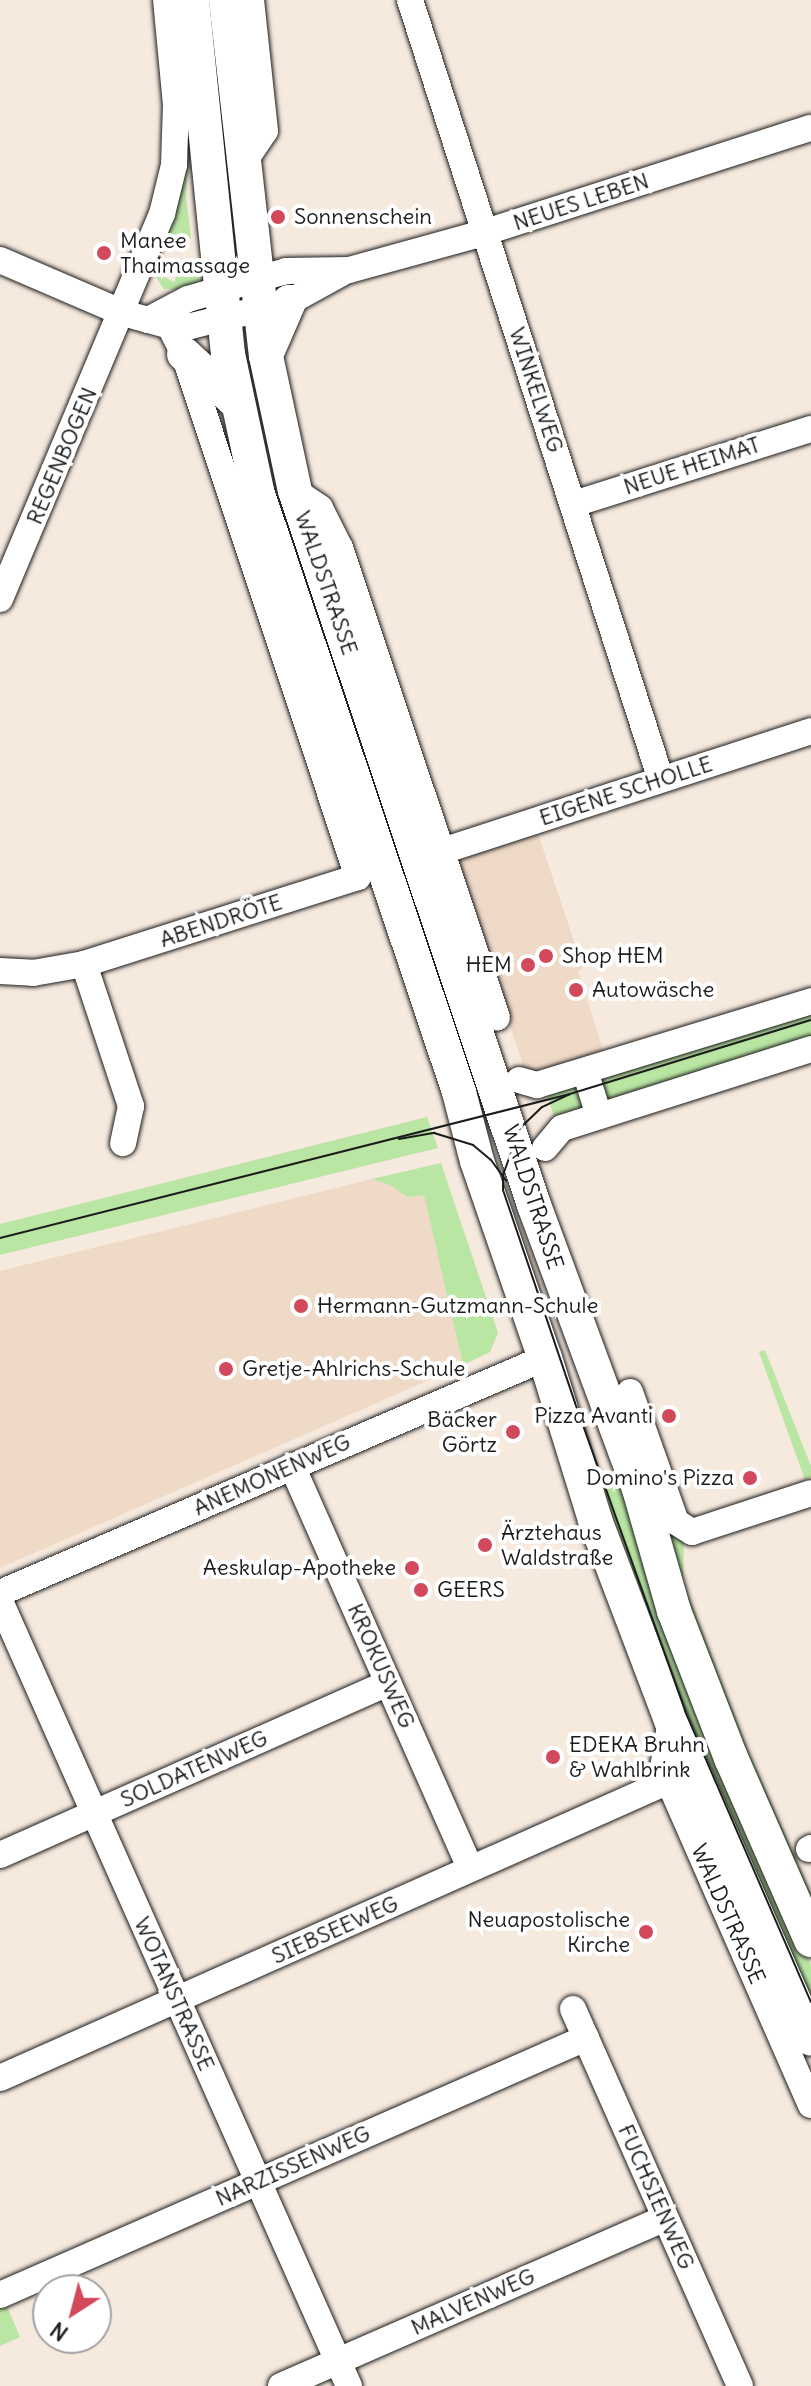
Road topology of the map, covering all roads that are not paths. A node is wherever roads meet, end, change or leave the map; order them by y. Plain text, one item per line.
1 (166, 0) edge
2 (192, 0) edge
3 (226, 0) edge
4 (251, 0) edge
5 (410, 0) edge
6 (811, 128) edge
7 (244, 162) junction
8 (483, 233) junction
9 (0, 260) edge
10 (349, 270) junction
11 (268, 296) junction
12 (222, 303) junction
13 (156, 328) junction
14 (235, 401) junction
15 (811, 429) edge
16 (295, 491) junction
17 (574, 504) junction
18 (0, 599) edge
19 (811, 731) edge
20 (661, 780) junction
21 (442, 851) junction
22 (358, 877) junction
23 (392, 895) junction
24 (84, 964) junction
25 (0, 971) edge
26 (811, 1001) edge
27 (811, 1049) edge
28 (497, 1052) junction
29 (585, 1071) junction
30 (599, 1116) junction
31 (123, 1143) dead end
32 (545, 1148) joint
33 (530, 1192) junction
34 (580, 1334) junction
35 (545, 1358) junction
36 (630, 1392) joint
37 (292, 1466) junction
38 (811, 1493) edge
39 (0, 1593) edge
40 (0, 1601) edge
41 (388, 1683) junction
42 (671, 1720) junction
43 (669, 1781) junction
44 (94, 1814) junction
45 (0, 1855) edge
46 (470, 1867) junction
47 (811, 1940) edge
48 (176, 2001) junction
49 (573, 2009) dead end
50 (586, 2038) junction
51 (811, 2039) edge
52 (0, 2078) edge
53 (811, 2105) edge
54 (258, 2182) junction
55 (665, 2218) junction
56 (0, 2295) edge
57 (338, 2360) junction
58 (281, 2386) edge
59 (349, 2386) edge
60 (740, 2386) edge

1 - 13 street
2 - 12 main road, WALDSTRASSE
3 - 7 main road
4 - 7 street
5 - 8 street, WINKELWEG
6 - 8 street, NEUES LEBEN
7 - 11 main road
8 - 10 street, NEUES LEBEN
8 - 17 street, WINKELWEG
9 - 13 street
10 - 11 street, NEUES LEBEN
10 - 11 street, NEUES LEBEN
11 - 12 street
11 - 16 main road, WALDSTRASSE
12 - 13 street
12 - 14 main road, WALDSTRASSE
13 - 14 main road
13 - 18 street, REGENBOGEN
13 - 22 street
14 - 23 main road, WALDSTRASSE
15 - 17 street, NEUE HEIMAT
16 - 21 street, WALDSTRASSE
16 - 28 main road, WALDSTRASSE
17 - 20 street, WINKELWEG
19 - 20 street, EIGENE SCHOLLE
20 - 21 street, EIGENE SCHOLLE
21 - 28 street, WALDSTRASSE
22 - 23 main road
22 - 24 street, ABENDRÖTE
23 - 35 main road, WALDSTRASSE
24 - 25 street, ABENDRÖTE
24 - 31 street
26 - 29 street
27 - 30 street
28 - 29 street
28 - 33 main road, WALDSTRASSE
29 - 30 street
30 - 32 street
32 - 33 main road
33 - 34 main road, WALDSTRASSE
34 - 36 main road
34 - 47 main road, WALDSTRASSE
35 - 37 street, ANEMONENWEG
35 - 42 main road, WALDSTRASSE
36 - 38 street
37 - 39 street, ANEMONENWEG
37 - 41 street, KROKUSWEG
40 - 44 street, WOTANSTRASSE
41 - 44 street, SOLDATENWEG
41 - 46 street, KROKUSWEG
42 - 43 street, WALDSTRASSE
42 - 51 main road, WALDSTRASSE
43 - 46 street, SIEBSEEWEG
43 - 53 street, WALDSTRASSE
44 - 45 street, SOLDATENWEG
44 - 48 street, WOTANSTRASSE
46 - 48 street, SIEBSEEWEG
48 - 52 street, SIEBSEEWEG
48 - 54 street, WOTANSTRASSE
49 - 50 street, FUCHSIENWEG
50 - 54 street, NARZISSENWEG
50 - 55 street, FUCHSIENWEG
54 - 56 street, NARZISSENWEG
54 - 57 street, WOTANSTRASSE
55 - 57 street, MALVENWEG
55 - 60 street, FUCHSIENWEG
57 - 58 street, MALVENWEG
57 - 59 street, WOTANSTRASSE

